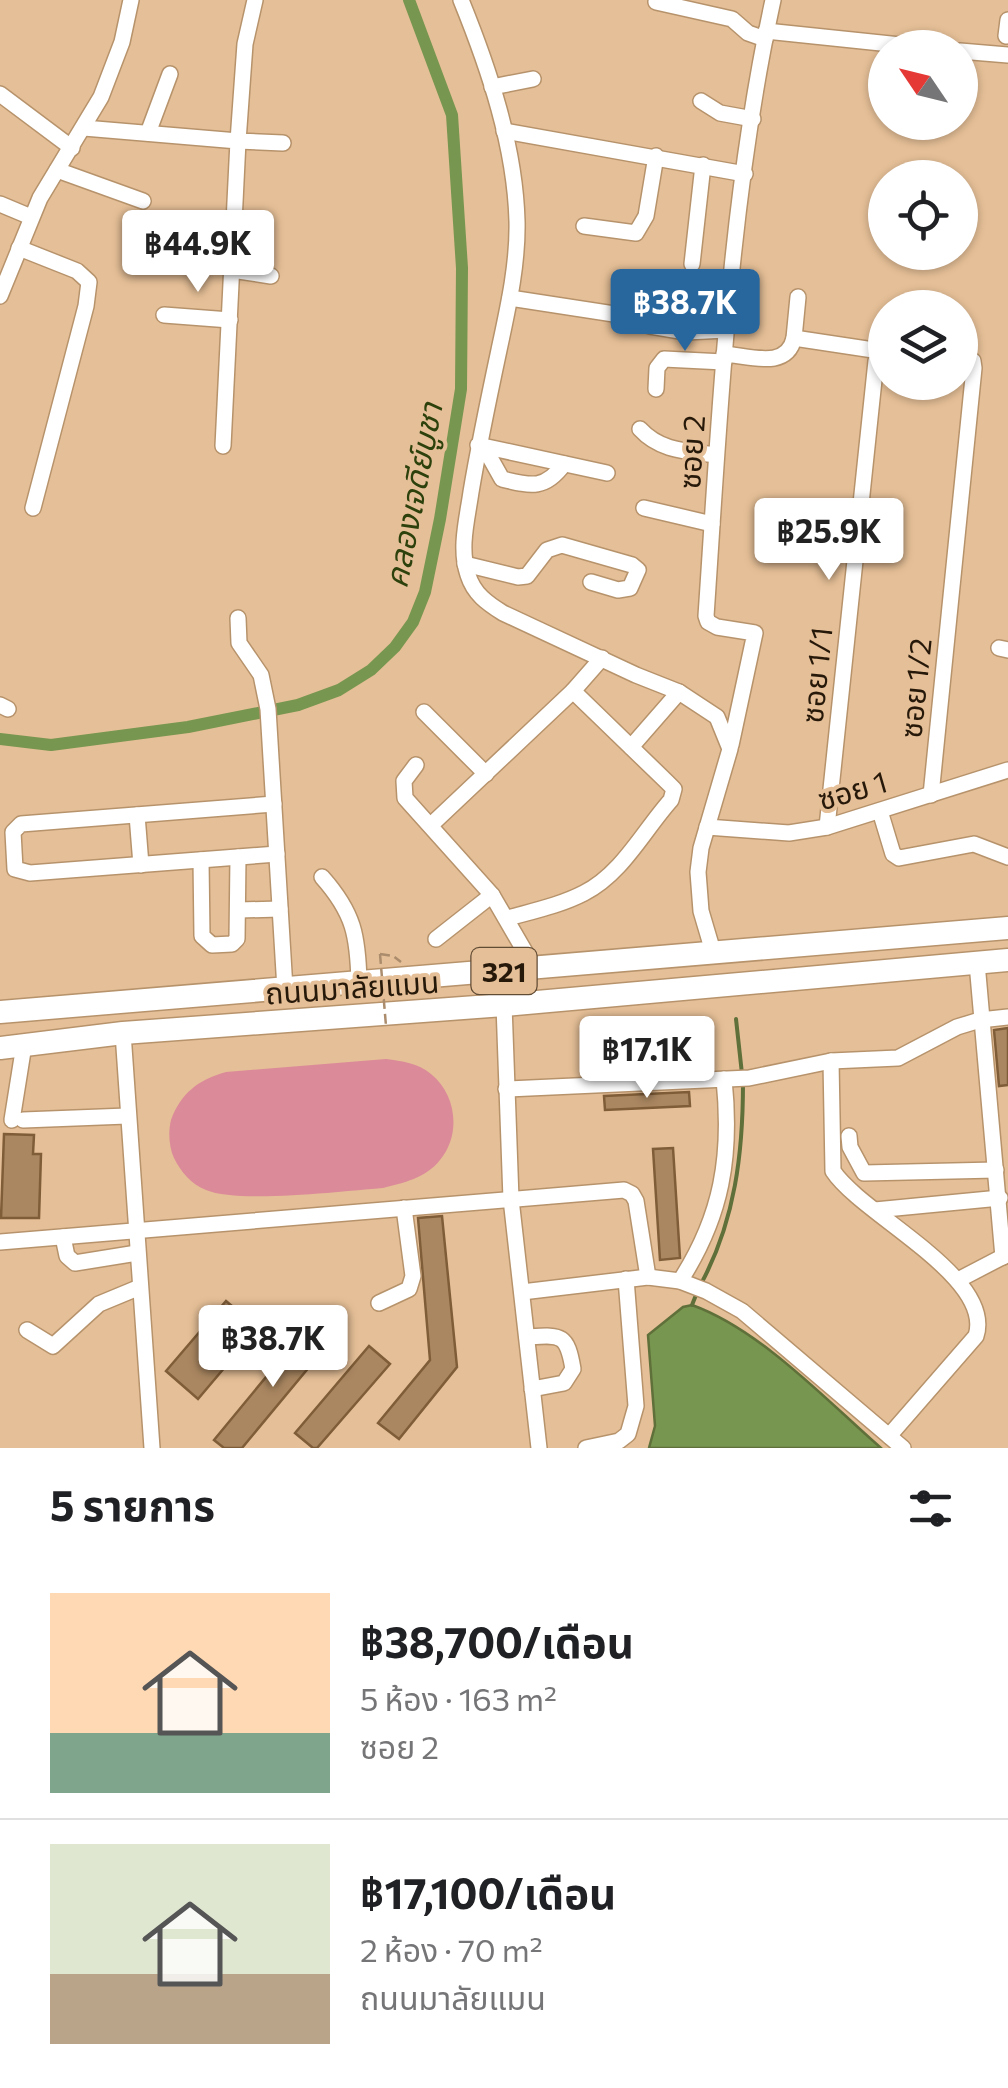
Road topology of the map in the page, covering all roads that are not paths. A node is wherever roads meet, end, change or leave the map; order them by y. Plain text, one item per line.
1 (131, 0) edge
2 (255, 0) edge
3 (461, 0) edge
4 (774, 0) edge
5 (656, 2) edge
6 (766, 35) junction
7 (868, 43) edge
8 (978, 52) edge
9 (1008, 56) edge
10 (170, 74) dead end
11 (532, 79) dead end
12 (492, 87) junction
13 (0, 94) edge
14 (701, 101) dead end
15 (753, 118) junction
16 (84, 128) junction
17 (504, 130) junction
18 (148, 133) junction
19 (238, 141) junction
20 (282, 143) dead end
21 (72, 148) junction
22 (656, 156) junction
23 (703, 166) junction
24 (57, 170) junction
25 (745, 174) junction
26 (143, 201) dead end
27 (0, 204) edge
28 (31, 218) junction
29 (584, 226) dead end
30 (19, 248) junction
31 (692, 264) dead end
32 (232, 270) junction
33 (271, 276) dead end
34 (2, 287) edge
35 (510, 298) junction
36 (798, 298) dead end
37 (614, 314) dead end
38 (164, 315) dead end
39 (230, 320) junction
40 (650, 326) dead end
41 (726, 330) junction
42 (794, 338) junction
43 (868, 348) edge
44 (724, 358) junction
45 (656, 388) dead end
46 (872, 400) edge
47 (971, 400) edge
48 (640, 429) dead end
49 (223, 446) dead end
50 (482, 446) junction
51 (716, 455) junction
52 (564, 464) junction
53 (607, 473) dead end
54 (502, 479) junction
55 (471, 490) junction
56 (34, 508) dead end
57 (644, 508) dead end
58 (712, 524) junction
59 (465, 564) junction
60 (590, 582) dead end
61 (238, 618) dead end
62 (602, 658) junction
63 (572, 690) junction
64 (679, 692) junction
65 (424, 712) dead end
66 (632, 747) junction
67 (730, 749) junction
68 (416, 765) dead end
69 (1008, 770) edge
70 (486, 774) junction
71 (931, 795) junction
72 (274, 804) junction
73 (880, 811) junction
74 (136, 815) junction
75 (431, 825) junction
76 (827, 827) junction
77 (708, 828) junction
78 (277, 854) junction
79 (238, 857) junction
80 (1008, 857) edge
81 (201, 860) junction
82 (141, 864) junction
83 (322, 877) dead end
84 (492, 896) junction
85 (280, 908) junction
86 (240, 910) junction
87 (508, 918) junction
88 (1008, 928) edge
89 (436, 938) dead end
90 (714, 955) junction
91 (1008, 960) edge
92 (977, 963) junction
93 (535, 969) junction
94 (360, 983) junction
95 (285, 989) junction
96 (504, 1004) junction
97 (0, 1012) edge
98 (1008, 1017) edge
99 (980, 1020) junction
100 (123, 1033) junction
101 (12, 1047) edge
102 (831, 1062) junction
103 (727, 1079) junction
104 (506, 1089) junction
105 (127, 1116) junction
106 (849, 1136) dead end
107 (996, 1170) junction
108 (1000, 1198) junction
109 (511, 1199) junction
110 (404, 1208) junction
111 (876, 1210) junction
112 (136, 1231) junction
113 (63, 1237) junction
114 (3, 1246) edge
115 (137, 1254) junction
116 (1006, 1256) edge
117 (648, 1277) junction
118 (626, 1279) junction
119 (958, 1280) junction
120 (683, 1282) junction
121 (140, 1287) junction
122 (522, 1292) junction
123 (380, 1303) dead end
124 (27, 1330) dead end
125 (527, 1337) junction
126 (532, 1389) junction
127 (889, 1436) junction
128 (152, 1448) edge
129 (539, 1448) edge
130 (586, 1448) edge
131 (903, 1448) edge

1 - 16 street
2 - 19 street
3 - 12 street
4 - 6 street, ซอย 2
5 - 6 street
6 - 7 street
6 - 15 street, ซอย 2
8 - 9 street
10 - 18 street
11 - 12 street
12 - 17 street
13 - 21 street
14 - 15 street
15 - 25 street, ซอย 2
16 - 18 street
16 - 21 street
17 - 22 street
17 - 35 street
18 - 19 street
19 - 20 street
19 - 32 street
21 - 24 street
22 - 23 street
22 - 29 street
23 - 25 street
23 - 31 street
24 - 26 street
24 - 28 street
25 - 41 street, ซอย 2
27 - 28 street
28 - 30 street
30 - 34 street
30 - 56 street
32 - 33 street
32 - 39 street
35 - 37 street
35 - 50 street
36 - 42 street
38 - 39 street
39 - 49 street
40 - 41 street
41 - 44 street, ซอย 2
42 - 43 street
42 - 44 street
44 - 45 street
44 - 51 street, ซอย 2
46 - 76 street, ซอย 1/1
47 - 71 street, ซอย 1/2
48 - 51 street
50 - 52 street
50 - 54 street
50 - 55 street
51 - 58 street, ซอย 2
52 - 53 street
52 - 54 street
54 - 55 street
55 - 59 street
57 - 58 street
58 - 67 street, ซอย 2
59 - 60 street
59 - 62 street
61 - 72 street
62 - 63 street
62 - 64 street
63 - 66 street
63 - 70 street
64 - 66 street
64 - 67 street
65 - 70 street
66 - 87 street
67 - 77 street
68 - 75 street
69 - 71 street, ซอย 1
70 - 75 street
71 - 73 street, ซอย 1
72 - 74 street
72 - 78 street
73 - 76 street, ซอย 1
73 - 80 street
74 - 82 street
74 - 82 street
75 - 84 street
76 - 77 street, ซอย 1
77 - 90 street
78 - 79 street
78 - 85 street
79 - 81 street
79 - 86 street
81 - 82 street
81 - 86 street
83 - 94 street
84 - 87 street
84 - 89 street
85 - 86 street
85 - 95 street
87 - 93 street
88 - 90 highway, ถนนมาลัยแมน / 321
90 - 93 highway, ถนนมาลัยแมน / 321
91 - 92 highway, ถนนมาลัยแมน / 321
92 - 96 highway, ถนนมาลัยแมน / 321
92 - 99 street
93 - 94 highway, ถนนมาลัยแมน / 321
94 - 95 highway, ถนนมาลัยแมน / 321
95 - 97 highway, ถนนมาลัยแมน / 321
96 - 100 highway, ถนนมาลัยแมน / 321
96 - 104 street
98 - 99 street
99 - 102 street
99 - 107 street
100 - 101 highway, ถนนมาลัยแมน / 321
100 - 105 street
101 - 105 street
102 - 103 street
102 - 111 street
103 - 104 street
103 - 120 street
104 - 109 street
105 - 112 street
106 - 107 street
107 - 108 street
108 - 111 street
108 - 116 street
109 - 110 street
109 - 117 street
109 - 122 street
110 - 112 street
110 - 123 street
111 - 119 street
112 - 113 street
112 - 115 street
113 - 114 street
113 - 115 street
115 - 121 street
116 - 119 street
117 - 118 street
117 - 120 street
118 - 122 street
118 - 130 street
119 - 127 street
120 - 127 street
121 - 124 street
121 - 128 street
122 - 125 street
125 - 126 street
125 - 126 street
126 - 129 street
127 - 131 street

